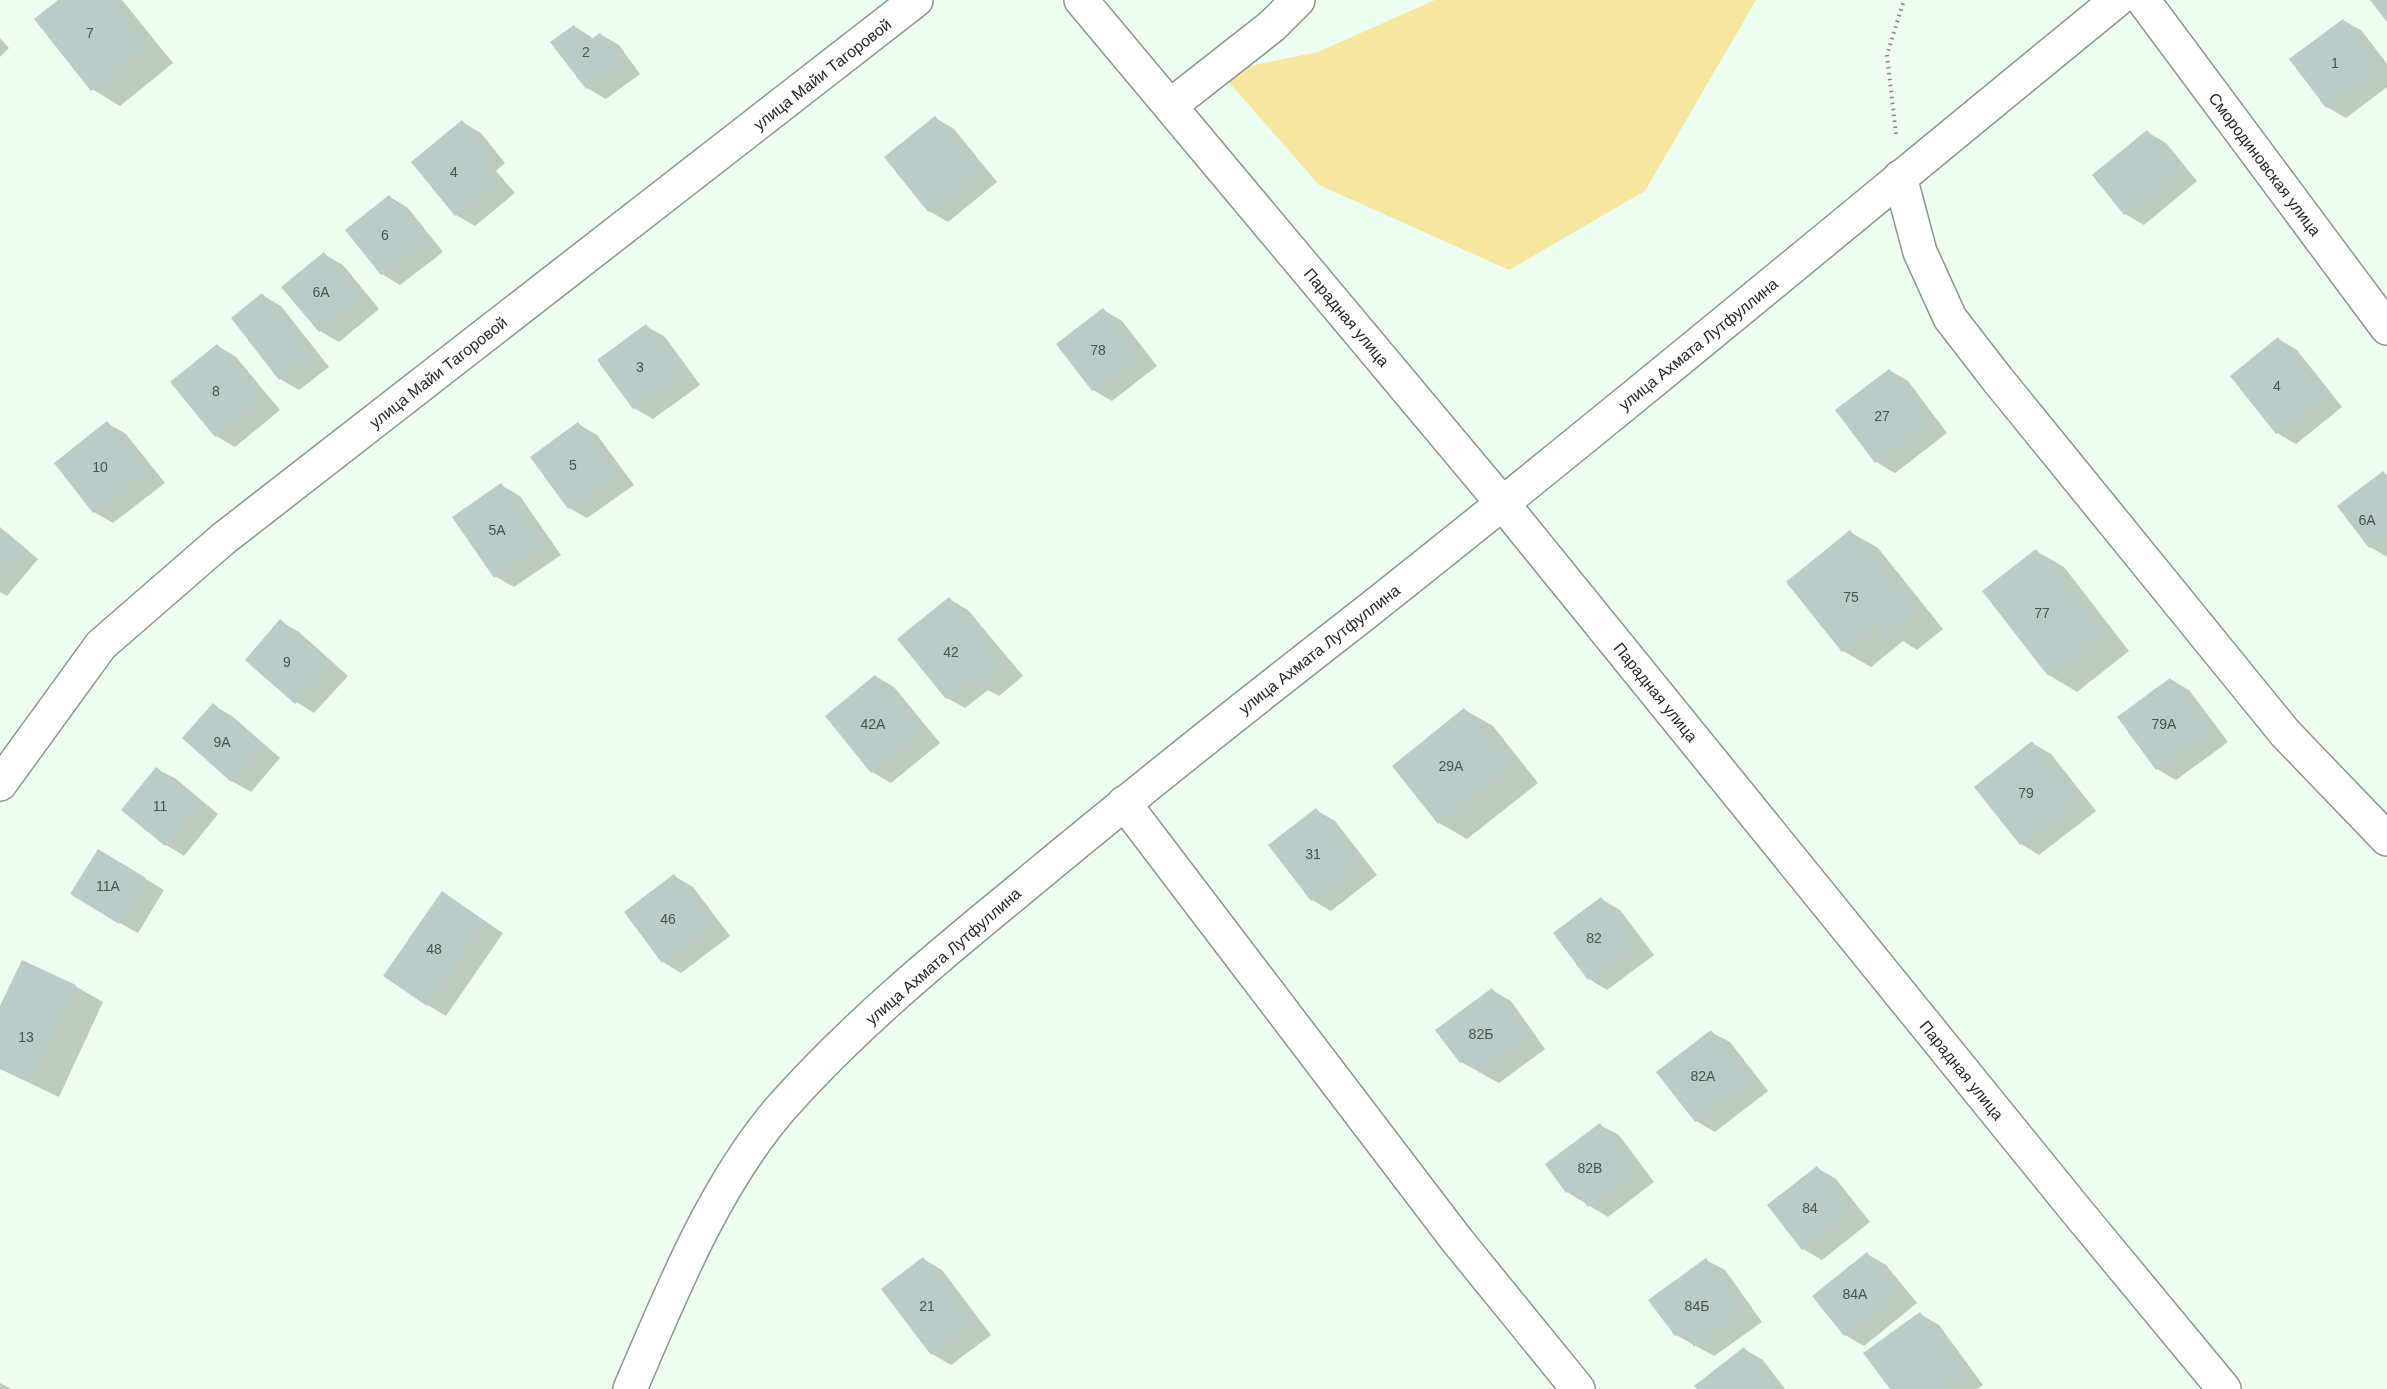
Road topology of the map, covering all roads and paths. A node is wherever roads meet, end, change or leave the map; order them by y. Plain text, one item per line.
1 (916, 0) edge
2 (1081, 0) edge
3 (1298, 0) edge
4 (1904, 0) edge
5 (2117, 0) edge
6 (2143, 0) edge
7 (1170, 106) junction
8 (1900, 177) junction
9 (2387, 328) edge
10 (1503, 504) junction
11 (0, 784) edge
12 (1124, 803) junction
13 (2387, 839) edge
14 (630, 1389) edge
15 (1578, 1389) edge
16 (2224, 1389) edge

1 - 11 street, улица Майи Тагоровой
2 - 7 street, Парадная улица
3 - 7 street
4 - 8 path
5 - 8 street, улица Ахмата Лутфуллина
6 - 9 street, Смородиновская улица
7 - 10 street, Парадная улица
8 - 10 street, улица Ахмата Лутфуллина
8 - 13 street
10 - 12 street, улица Ахмата Лутфуллина
10 - 16 street, Парадная улица
12 - 14 street, улица Ахмата Лутфуллина
12 - 15 street

